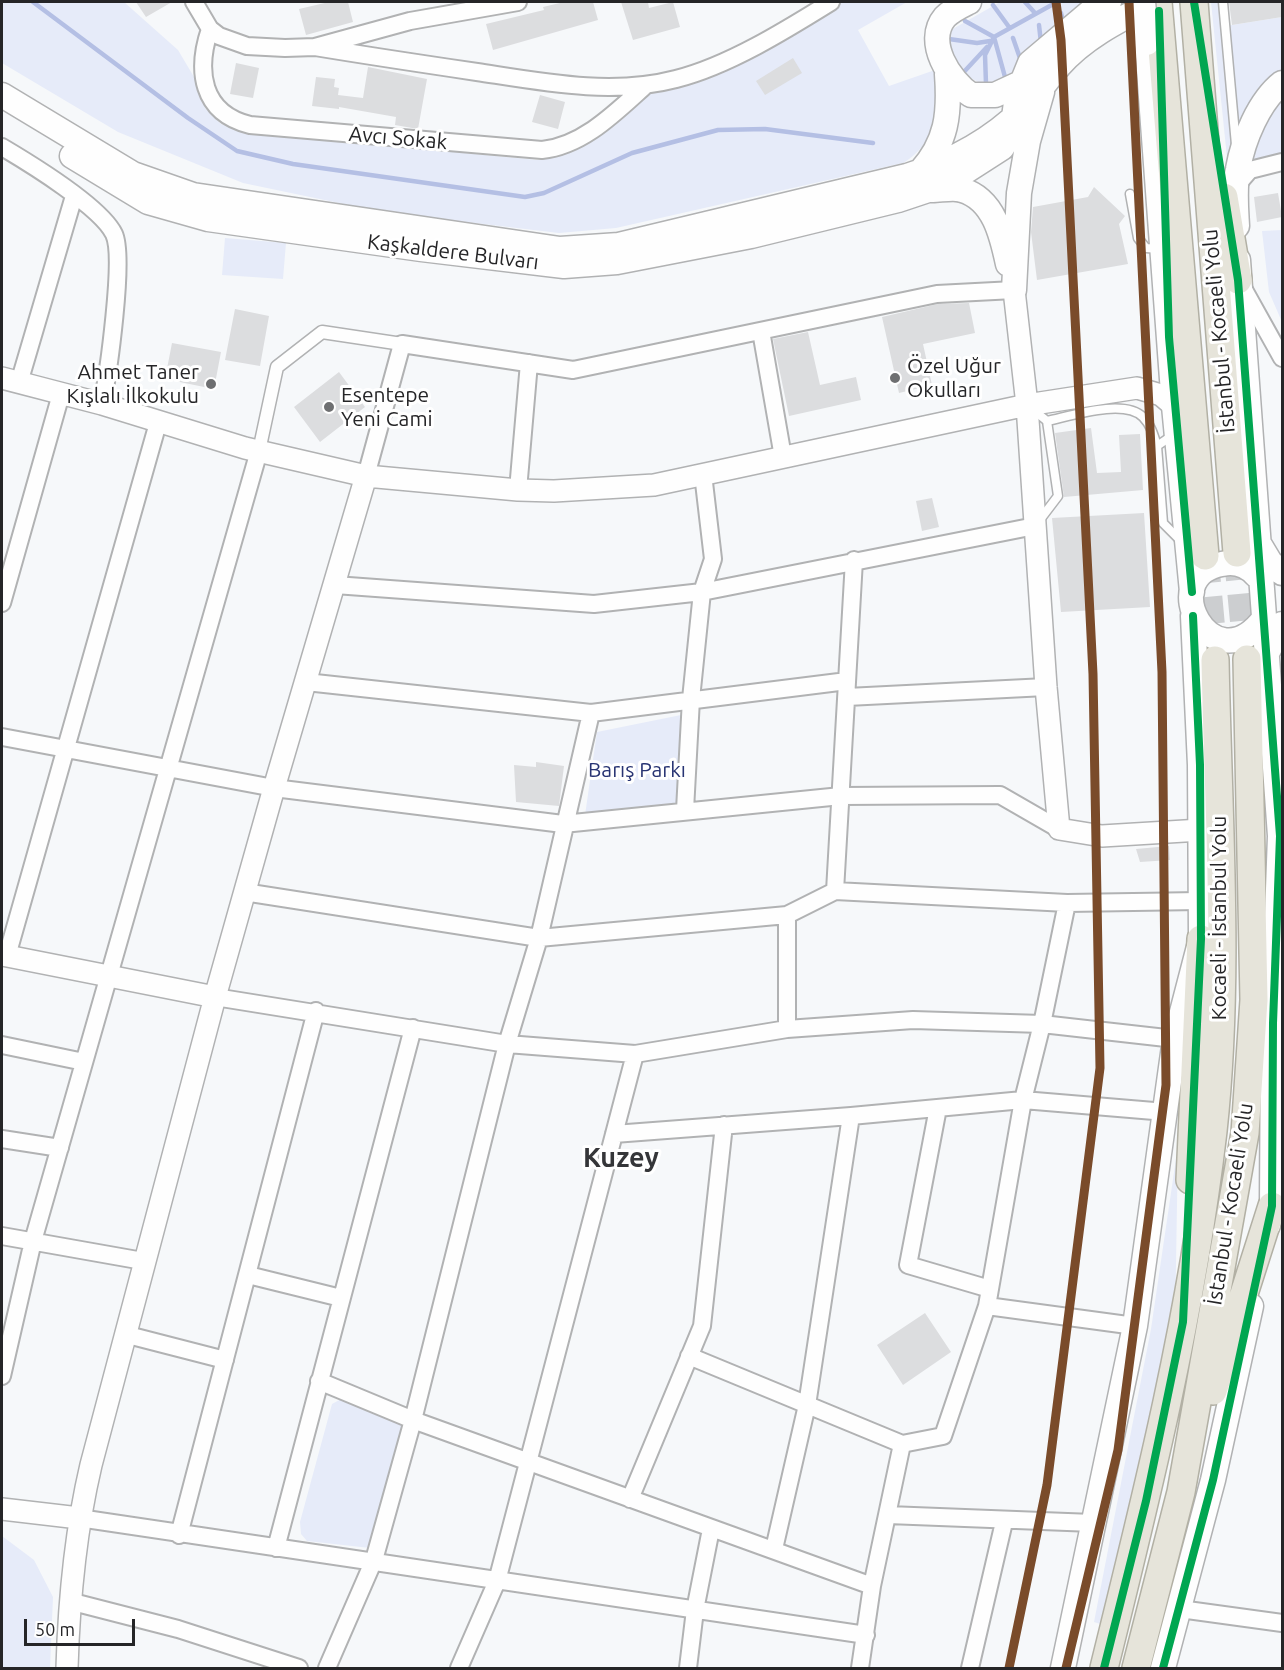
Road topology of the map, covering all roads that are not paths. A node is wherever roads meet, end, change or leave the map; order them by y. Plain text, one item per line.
1 (194, 2) edge
2 (518, 2) edge
3 (831, 2) edge
4 (969, 2) edge
5 (1109, 2) edge
6 (1143, 2) edge
7 (1156, 2) edge
8 (1194, 2) edge
9 (1223, 2) edge
10 (210, 29) junction
11 (1197, 33) junction
12 (1154, 41) junction
13 (315, 47) junction
14 (947, 74) junction
15 (1282, 83) edge
16 (1034, 84) junction
17 (646, 85) junction
18 (2, 95) edge
19 (2, 111) edge
20 (2, 147) edge
21 (1282, 162) edge
22 (1237, 178) junction
23 (923, 181) junction
24 (1130, 194) dead end
25 (74, 195) junction
26 (1161, 249) junction
27 (1238, 280) junction
28 (1014, 290) junction
29 (761, 332) junction
30 (1169, 337) junction
31 (402, 344) junction
32 (1282, 358) edge
33 (529, 363) junction
34 (10, 381) edge
35 (61, 394) junction
36 (102, 404) junction
37 (1027, 405) junction
38 (1174, 406) junction
39 (1047, 421) junction
40 (158, 423) junction
41 (1166, 440) junction
42 (259, 451) junction
43 (783, 457) junction
44 (704, 474) junction
45 (366, 476) junction
46 (518, 490) junction
47 (1035, 526) junction
48 (1247, 547) junction
49 (1195, 551) junction
50 (854, 560) junction
51 (1271, 580) edge
52 (335, 585) junction
53 (1192, 591) junction
54 (702, 592) junction
55 (2, 603) edge
56 (1193, 616) junction
57 (1272, 616) edge
58 (1256, 658) junction
59 (1215, 660) tunnel mouth
60 (306, 682) junction
61 (1046, 687) junction
62 (847, 689) junction
63 (691, 699) junction
64 (591, 713) junction
65 (2, 737) edge
66 (66, 750) junction
67 (169, 770) junction
68 (273, 788) junction
69 (841, 796) junction
70 (685, 810) junction
71 (563, 824) junction
72 (1059, 829) junction
73 (1201, 831) junction
74 (835, 891) junction
75 (244, 892) junction
76 (1200, 901) junction
77 (1067, 903) junction
78 (787, 915) junction
79 (539, 938) junction
80 (1202, 939) junction
81 (4, 955) edge
82 (109, 976) junction
83 (215, 997) junction
84 (316, 1011) junction
85 (1278, 1023) edge
86 (1042, 1024) junction
87 (413, 1028) junction
88 (787, 1029) junction
89 (1175, 1039) junction
90 (507, 1044) junction
91 (2, 1045) edge
92 (635, 1054) junction
93 (84, 1062) junction
94 (1023, 1100) junction
95 (938, 1108) junction
96 (1166, 1112) junction
97 (851, 1116) junction
98 (724, 1125) junction
99 (614, 1134) junction
100 (2, 1139) edge
101 (60, 1148) junction
102 (1277, 1206) edge
103 (2, 1236) edge
104 (33, 1241) junction
105 (143, 1261) junction
106 (248, 1275) junction
107 (990, 1289) junction
108 (341, 1298) junction
109 (987, 1306) junction
110 (1183, 1322) junction
111 (1135, 1326) junction
112 (7, 1329) edge
113 (124, 1334) junction
114 (689, 1356) junction
115 (225, 1360) junction
116 (2, 1376) edge
117 (319, 1381) junction
118 (807, 1405) junction
119 (412, 1420) junction
120 (902, 1444) junction
121 (528, 1462) junction
122 (1181, 1492) junction
123 (630, 1499) junction
124 (2, 1509) edge
125 (888, 1515) junction
126 (79, 1518) junction
127 (1004, 1521) junction
128 (1093, 1523) junction
129 (711, 1529) junction
130 (179, 1534) junction
131 (276, 1548) junction
132 (774, 1549) junction
133 (374, 1560) junction
134 (497, 1581) junction
135 (872, 1586) junction
136 (69, 1601) junction
137 (1180, 1608) junction
138 (695, 1610) junction
139 (1282, 1623) edge
140 (866, 1635) junction
141 (67, 1668) edge
142 (299, 1668) edge
143 (327, 1668) edge
144 (459, 1668) edge
145 (688, 1668) edge
146 (860, 1668) edge
147 (970, 1668) edge
148 (1063, 1668) edge
149 (1104, 1668) edge
150 (1136, 1668) edge
151 (1163, 1668) edge

1 - 10 street
2 - 13 street
3 - 17 street
4 - 14 main road
5 - 16 main road, Kaşkaldere Bulvarı
6 - 12 main road, bridge
7 - 12 highway
7 - 16 main road, Kaşkaldere Bulvarı
8 - 11 highway, İstanbul - Kocaeli Yolu
9 - 22 lane
10 - 13 street
10 - 17 street, Avcı Sokak
11 - 27 highway
11 - 48 highway, İstanbul - Kocaeli Yolu
12 - 26 main road
12 - 30 highway
12 - 49 highway
13 - 17 street
14 - 16 main road, Kaşkaldere Bulvarı
14 - 23 main road
15 - 22 main road
16 - 23 main road, Kaşkaldere Bulvarı
16 - 28 main road, Kaşkaldere Bulvarı
18 - 23 main road, Kaşkaldere Bulvarı
19 - 23 main road, Kaşkaldere Bulvarı
20 - 25 street
21 - 22 street
22 - 27 main road
23 - 28 main road, Kaşkaldere Bulvarı
24 - 26 lane
25 - 34 street
25 - 36 street
26 - 30 main road
27 - 32 street
27 - 48 main road
28 - 29 street
28 - 37 street
29 - 33 street
29 - 43 street
30 - 38 main road
31 - 33 street
31 - 42 street
31 - 45 street
33 - 46 street
34 - 35 street
35 - 36 street
35 - 55 street
36 - 40 street
37 - 38 street
37 - 39 lane
37 - 43 street
37 - 47 street
38 - 41 main road
39 - 41 lane
39 - 47 lane
40 - 42 street
40 - 66 street
41 - 49 main road
42 - 45 street
42 - 67 street
43 - 44 street
44 - 46 street
44 - 54 street
45 - 46 street
45 - 52 street
47 - 50 street
47 - 61 street
48 - 51 main road
49 - 53 main road
50 - 54 street
50 - 62 street
51 - 53 main road
51 - 57 main road
52 - 54 street
52 - 60 street
53 - 56 main road
54 - 63 street
56 - 57 main road
56 - 73 main road
57 - 58 main road
58 - 85 main road
58 - 122 highway, İstanbul - Kocaeli Yolu
59 - 110 highway, Kocaeli - İstanbul Yolu
60 - 64 street
60 - 68 street
61 - 62 street
61 - 72 street
62 - 63 street
62 - 69 street
63 - 64 street
63 - 70 street
64 - 71 street
65 - 66 street
66 - 67 street
66 - 81 street
67 - 68 street
67 - 82 street
68 - 71 street
68 - 75 street
69 - 70 street
69 - 72 street
69 - 74 street
70 - 71 street
71 - 79 street
72 - 73 street
73 - 76 main road
74 - 77 street
74 - 78 street
75 - 79 street
75 - 83 street
76 - 77 street
76 - 80 main road
77 - 86 street
78 - 79 street
78 - 88 street
79 - 90 street
80 - 89 main road
80 - 110 highway
81 - 82 street
82 - 83 street
82 - 93 street
83 - 84 street
83 - 105 street
84 - 87 street
84 - 106 street
85 - 102 main road
86 - 88 street
86 - 89 street
86 - 94 street
87 - 90 street
87 - 108 street
88 - 92 street
89 - 96 main road
90 - 92 street
90 - 119 street
91 - 93 street
92 - 99 street
93 - 101 street
94 - 95 street
94 - 96 street
94 - 107 street
95 - 97 street
95 - 107 street
96 - 111 main road
97 - 98 street
97 - 118 street
98 - 99 street
98 - 114 street
99 - 121 street
100 - 101 street
101 - 104 street
102 - 122 highway
102 - 137 main road
103 - 104 street
104 - 105 street
104 - 112 street
105 - 113 street
106 - 108 street
106 - 115 street
107 - 109 street
108 - 117 street
109 - 111 street
109 - 120 street
110 - 149 highway, Kocaeli - İstanbul Yolu
111 - 128 main road
112 - 116 street
113 - 115 street
113 - 126 street
114 - 118 street
114 - 123 street
115 - 130 street
117 - 119 street
117 - 131 street
118 - 120 street
118 - 132 street
119 - 121 street
119 - 133 street
120 - 125 street
121 - 123 street
121 - 134 street
122 - 150 highway, İstanbul - Kocaeli Yolu
123 - 129 street
124 - 126 street
125 - 127 street
125 - 135 street
126 - 130 street
126 - 136 street
127 - 128 street
127 - 147 street
128 - 148 main road
129 - 132 street
129 - 138 street
130 - 131 street
131 - 133 street
132 - 135 street
133 - 134 street
133 - 143 street
134 - 138 street
134 - 144 street
135 - 140 street
136 - 141 street
136 - 142 street
137 - 139 street
137 - 151 main road
138 - 140 street
138 - 145 street
140 - 146 street

